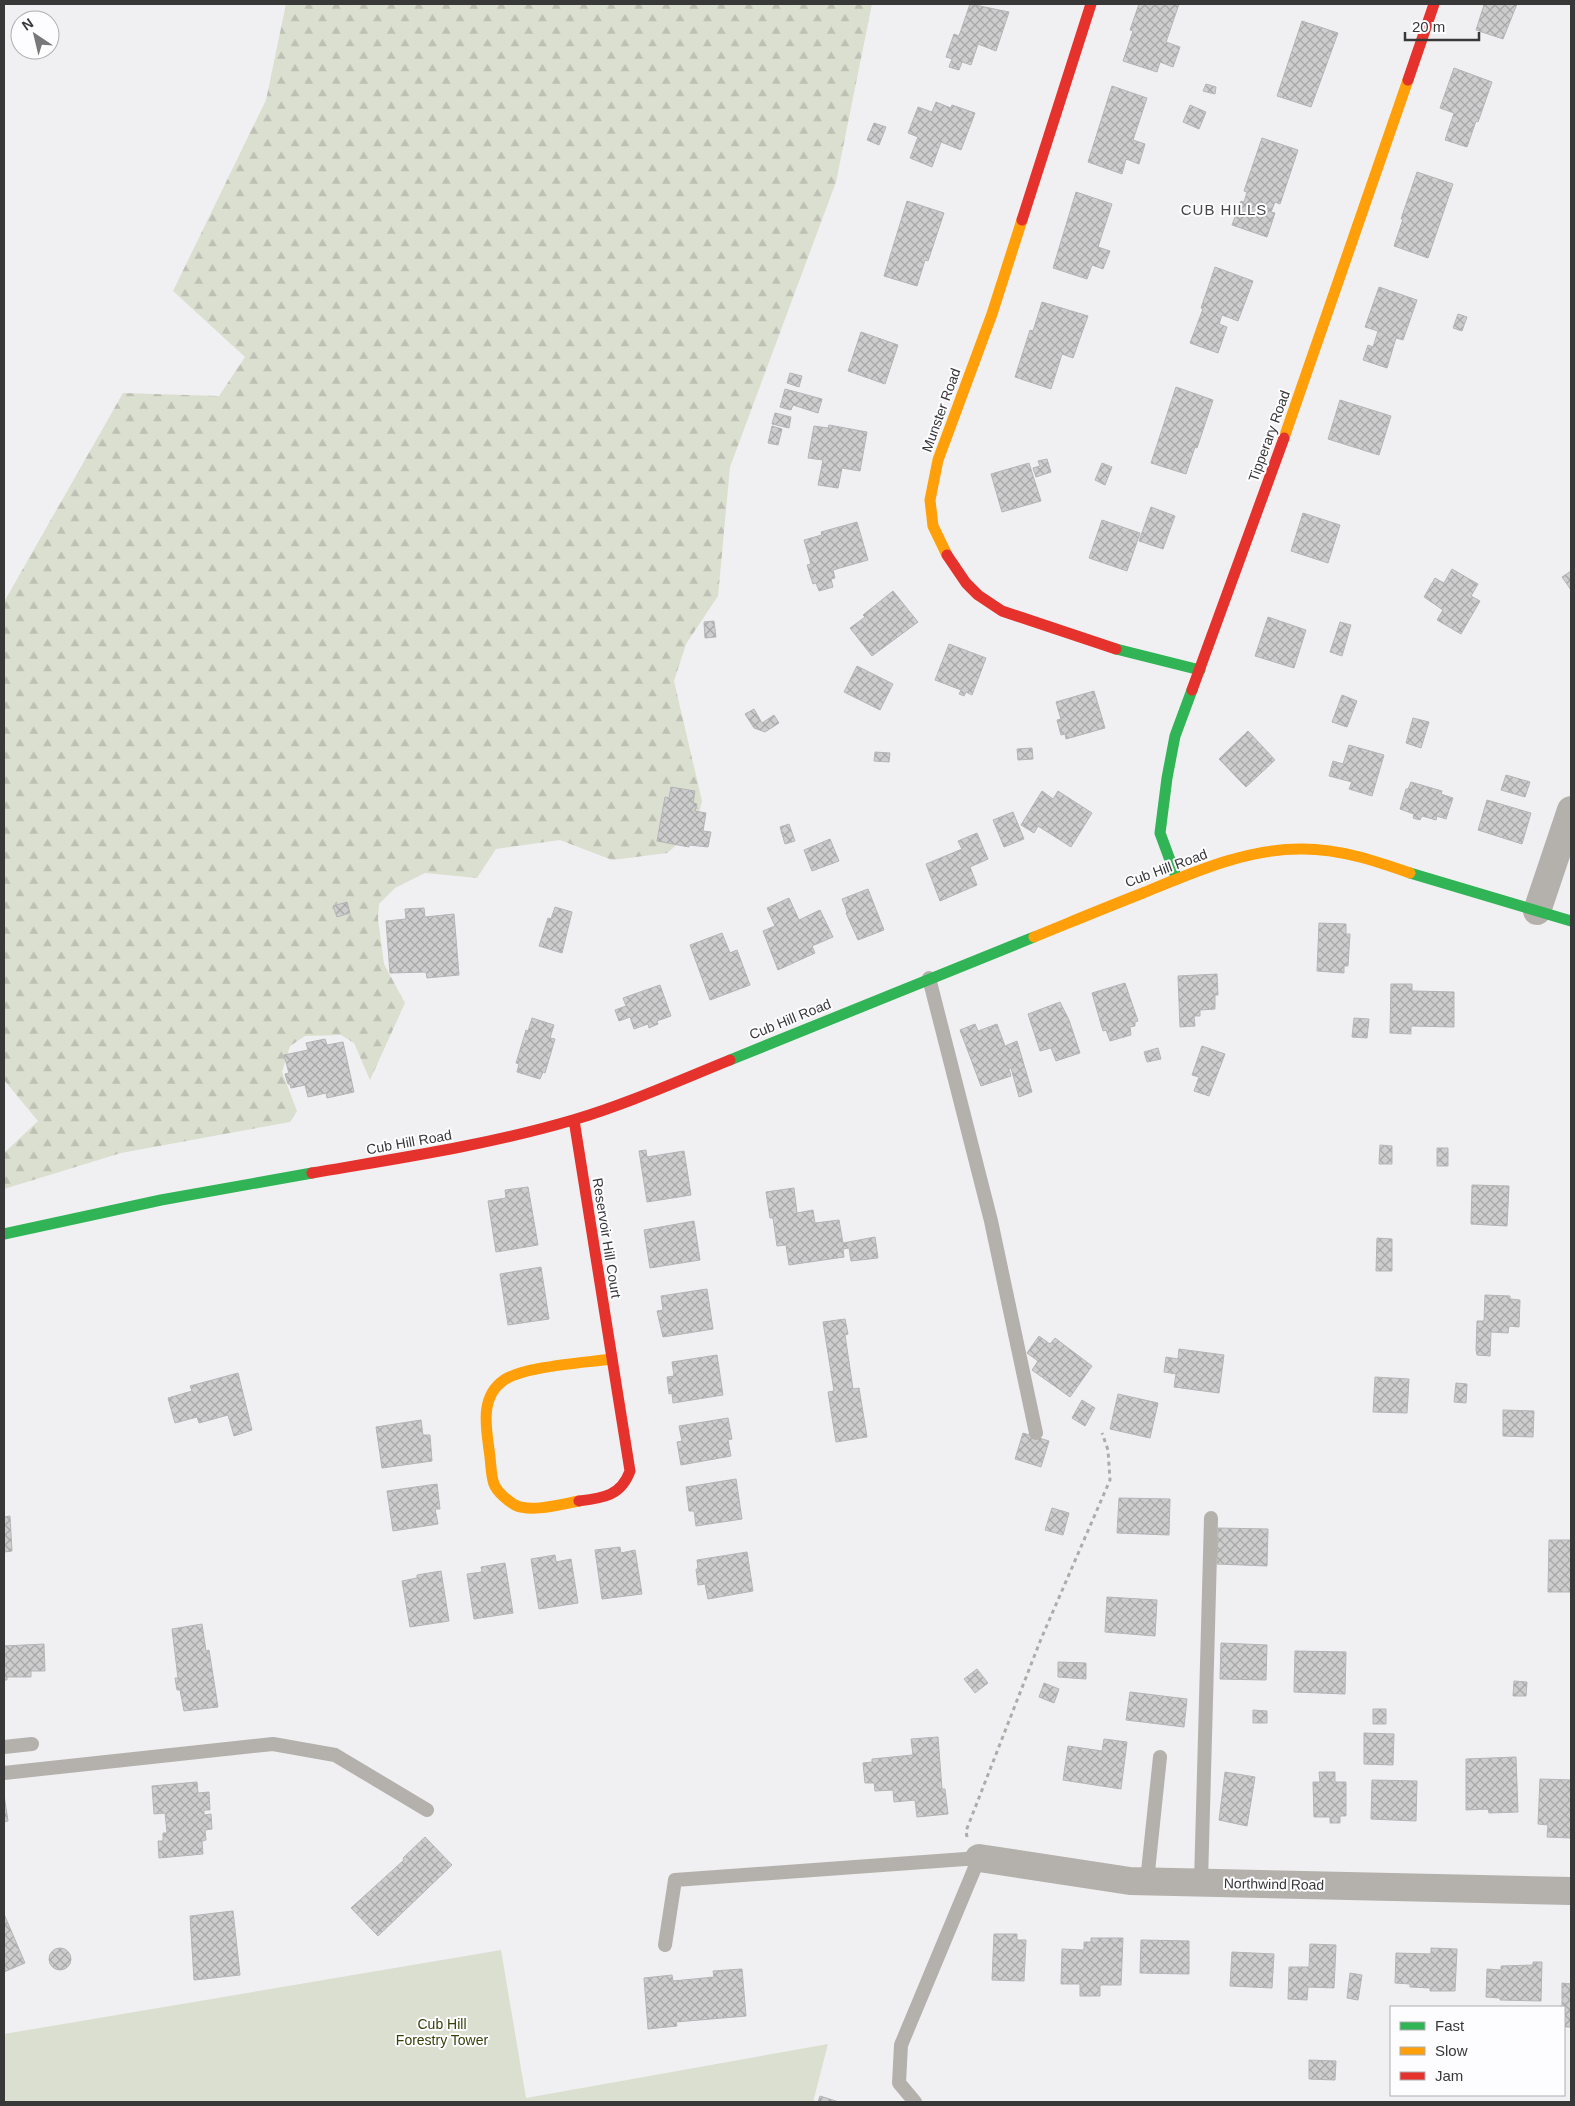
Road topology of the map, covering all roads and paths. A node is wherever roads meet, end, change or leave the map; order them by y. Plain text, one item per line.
1 (1091, 4) edge
2 (1434, 4) edge
3 (1200, 670) junction
4 (1571, 810) edge
5 (1177, 879) junction
6 (1537, 911) junction
7 (1571, 921) edge
8 (929, 978) junction
9 (574, 1120) junction
10 (4, 1234) edge
11 (612, 1359) junction
12 (1036, 1433) dead end
13 (1102, 1433) dead end
14 (1211, 1518) dead end
15 (32, 1744) dead end
16 (4, 1747) edge
17 (1160, 1757) dead end
18 (4, 1773) edge
19 (427, 1810) dead end
20 (978, 1858) junction
21 (1147, 1881) junction
22 (1201, 1882) junction
23 (1571, 1891) edge
24 (665, 1945) dead end
25 (915, 2102) edge

1 - 3 street, Munster Road
2 - 3 street, Tipperary Road
3 - 5 street, Tipperary Road
4 - 6 street
5 - 6 street, Cub Hill Road
5 - 8 street, Cub Hill Road
6 - 7 street, Cub Hill Road
8 - 9 street, Cub Hill Road
8 - 12 lane
9 - 10 street, Cub Hill Road
9 - 11 street, Reservoir Hill Court
11 - 11 street, Reservoir Hill Court
13 - 20 path
14 - 22 lane
15 - 16 lane
17 - 21 lane
18 - 19 lane
20 - 21 street, Northwind Road
20 - 24 lane
20 - 25 lane
21 - 22 street, Northwind Road
22 - 23 street, Northwind Road

